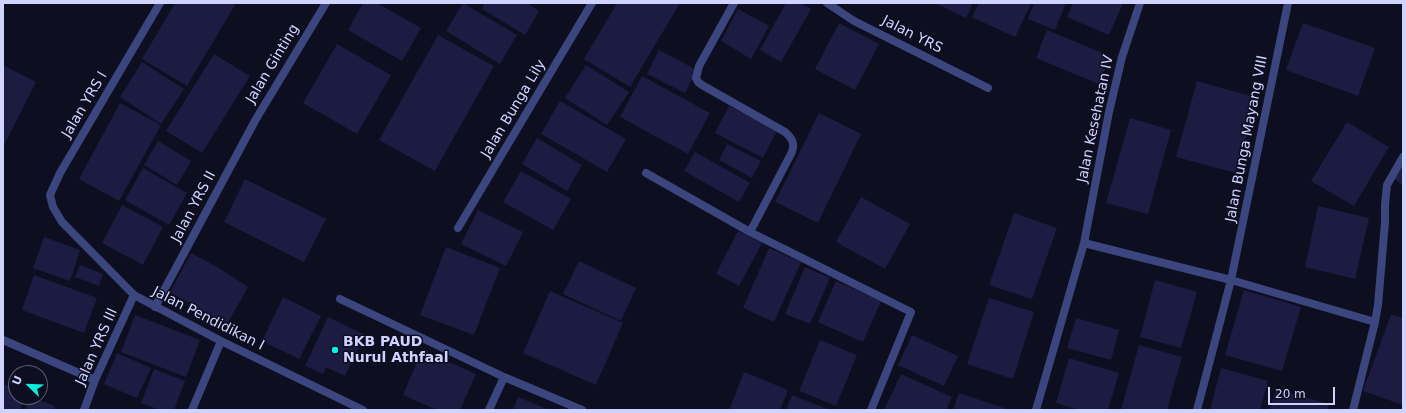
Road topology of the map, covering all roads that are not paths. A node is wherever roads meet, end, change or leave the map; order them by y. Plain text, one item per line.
1 (160, 3) edge
2 (326, 3) edge
3 (592, 3) edge
4 (734, 3) edge
5 (827, 3) edge
6 (1140, 3) edge
7 (1288, 3) edge
8 (988, 88) dead end
9 (256, 119) joint
10 (1403, 158) edge
11 (646, 173) dead end
12 (62, 222) joint
13 (458, 228) dead end
14 (750, 232) junction
15 (1084, 243) junction
16 (1231, 280) junction
17 (134, 295) junction
18 (340, 299) dead end
19 (155, 307) junction
20 (1375, 322) junction
21 (3, 340) edge
22 (221, 341) junction
23 (504, 377) junction
24 (96, 380) junction
25 (84, 410) edge
26 (192, 410) edge
27 (363, 410) edge
28 (489, 410) edge
29 (582, 410) edge
30 (871, 410) edge
31 (1036, 410) edge
32 (1197, 410) edge
33 (1353, 410) edge

1 - 12 street, Jalan YRS I
2 - 9 street, Jalan Ginting
3 - 13 street, Jalan Bunga Lily
4 - 14 street
5 - 8 street, Jalan YRS
6 - 15 street, Jalan Kesehatan IV
7 - 16 street, Jalan Bunga Mayang VIII
9 - 19 street, Jalan YRS II
10 - 20 street
11 - 14 street
12 - 17 street, Jalan Pendidikan I
14 - 30 street
15 - 16 street
15 - 31 street, Jalan Kesehatan IV
16 - 20 street
16 - 32 street
17 - 19 street, Jalan Pendidikan I
17 - 24 street, Jalan YRS III
18 - 23 street
19 - 22 street, Jalan Pendidikan I
20 - 33 street
21 - 24 street
22 - 26 street
22 - 27 street, Jalan Pendidikan I
23 - 28 street
23 - 29 street
24 - 25 street, Jalan YRS III

